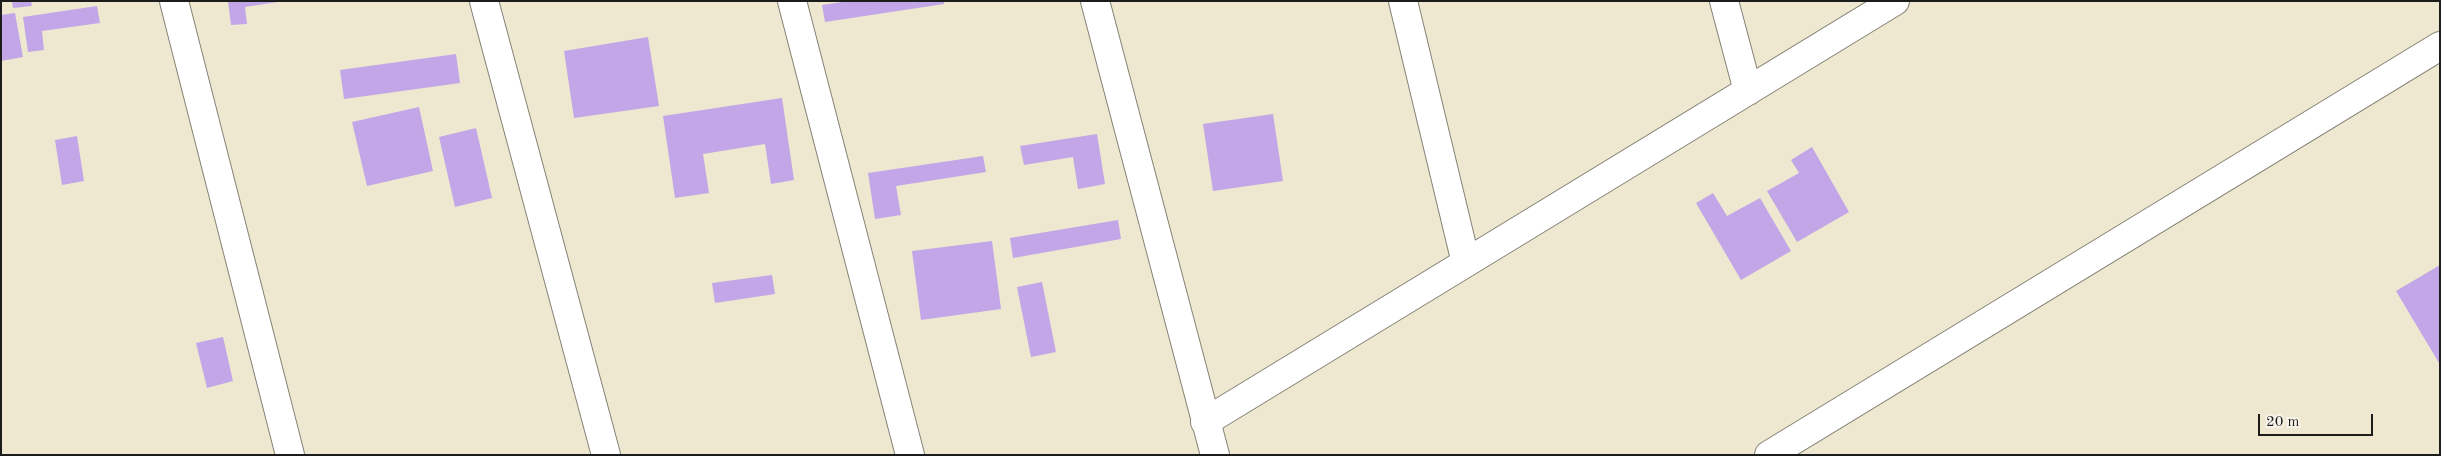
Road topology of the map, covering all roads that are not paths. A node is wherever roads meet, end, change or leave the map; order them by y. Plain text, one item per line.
1 (174, 1) edge
2 (484, 1) edge
3 (792, 1) edge
4 (1096, 1) edge
5 (1403, 1) edge
6 (1724, 1) edge
7 (1895, 1) edge
8 (2440, 46) edge
9 (1748, 91) junction
10 (1466, 263) junction
11 (1205, 422) junction
12 (290, 455) edge
13 (606, 455) edge
14 (910, 455) edge
15 (1215, 455) edge
16 (1769, 455) edge

1 - 12 street
2 - 13 street
3 - 14 street
4 - 11 street
5 - 10 street
6 - 9 street
7 - 9 street
8 - 16 street
9 - 10 street
10 - 11 street
11 - 15 street

